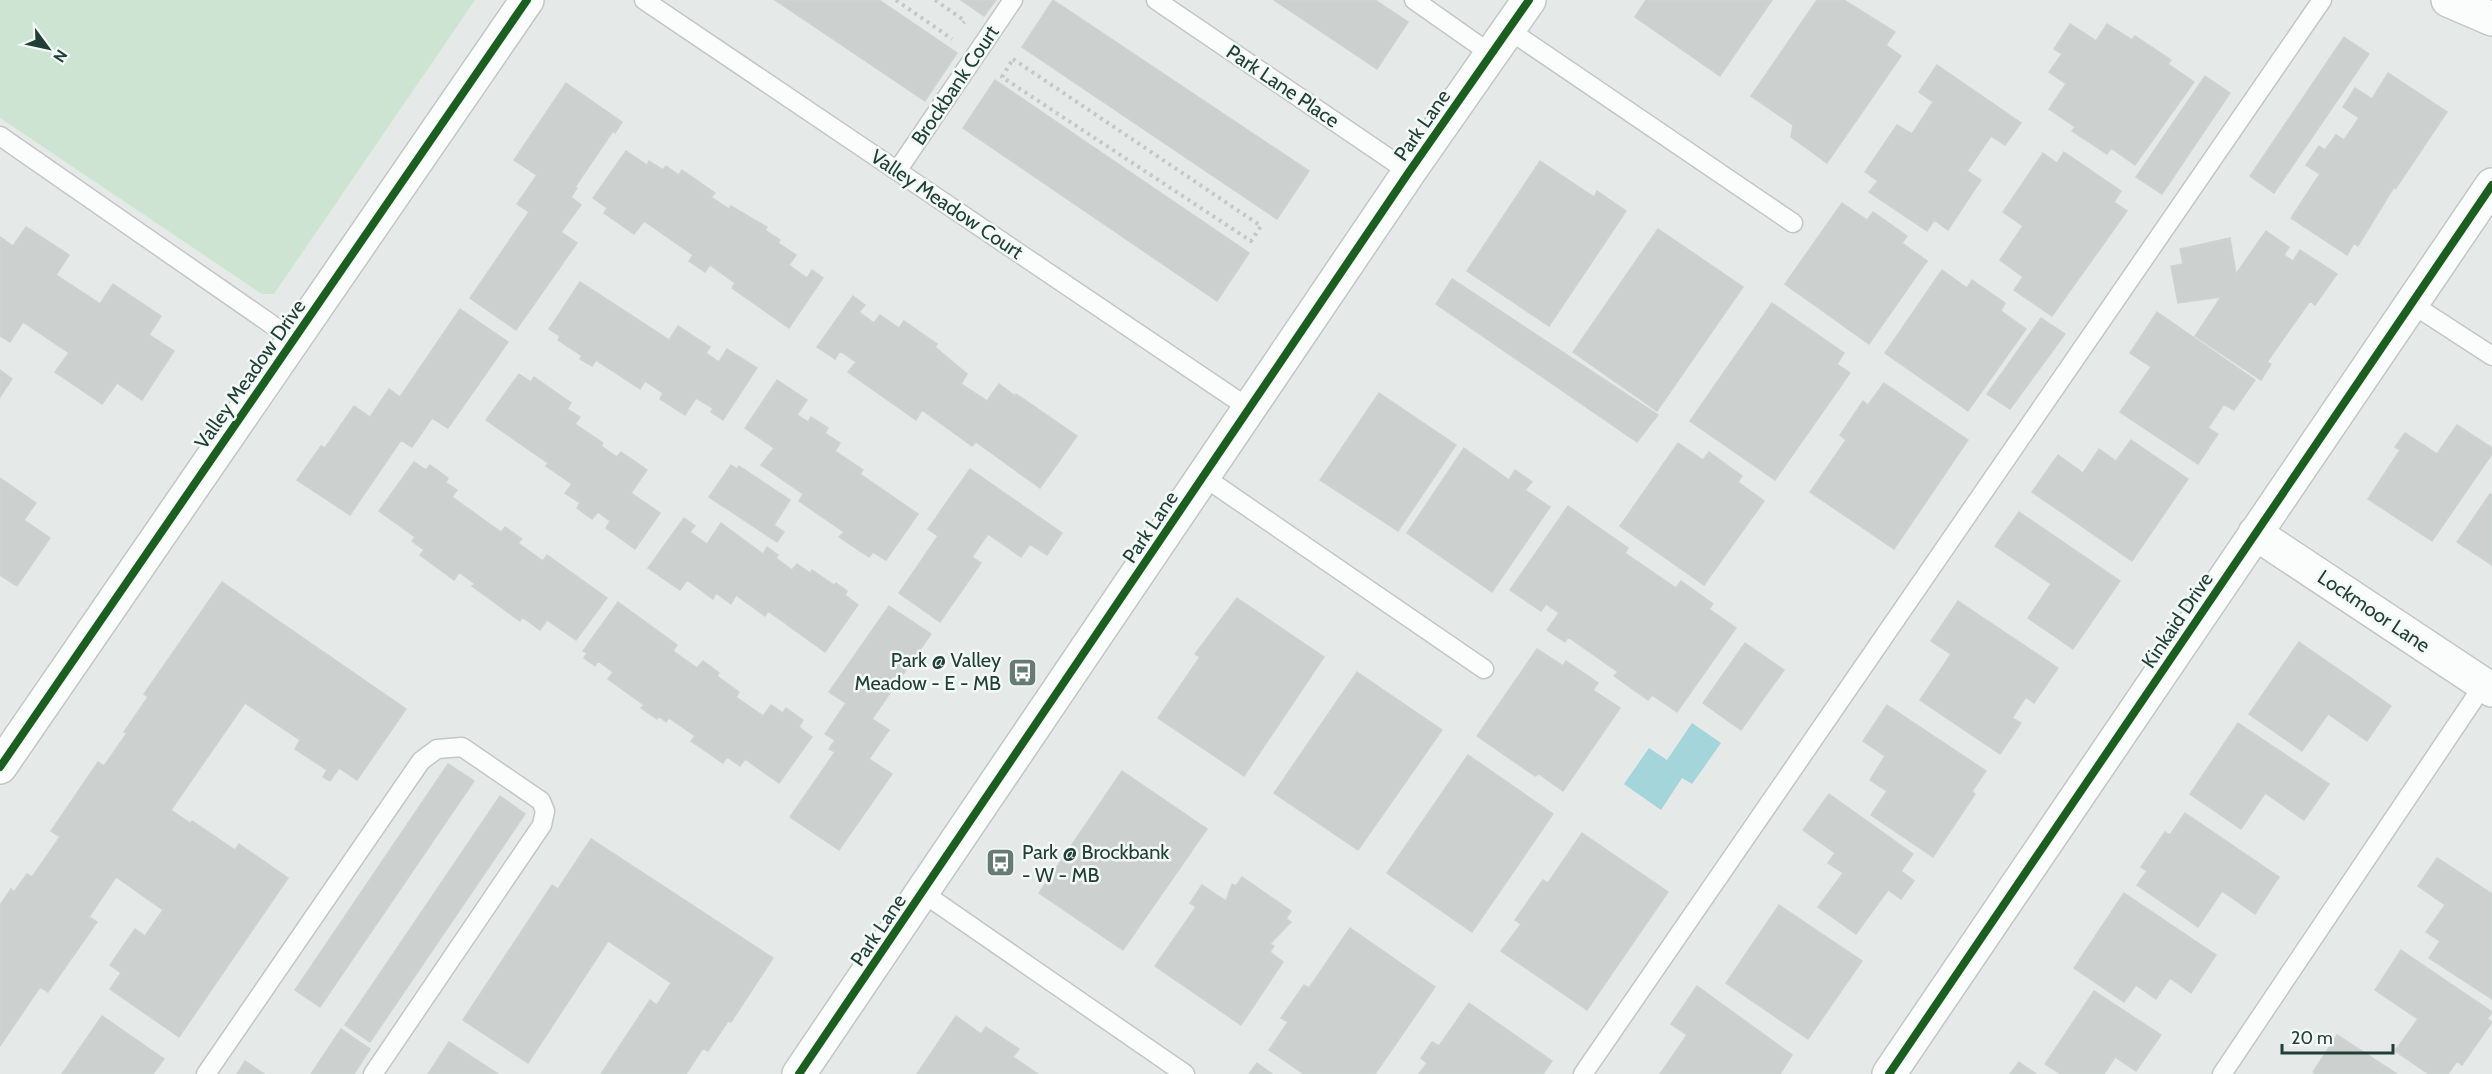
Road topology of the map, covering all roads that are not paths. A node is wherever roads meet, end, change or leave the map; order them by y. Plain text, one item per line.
1 (528, 0) edge
2 (644, 0) edge
3 (1013, 0) edge
4 (1156, 0) edge
5 (1414, 0) edge
6 (1529, 0) edge
7 (2322, 0) edge
8 (2448, 0) edge
9 (2492, 19) edge
10 (1500, 42) junction
11 (0, 136) edge
12 (897, 171) junction
13 (1409, 172) junction
14 (2492, 185) edge
15 (1793, 223) dead end
16 (2412, 303) junction
17 (294, 340) junction
18 (2492, 356) edge
19 (1250, 409) junction
20 (1204, 477) junction
21 (2255, 533) junction
22 (1484, 669) dead end
23 (2488, 687) edge
24 (0, 766) edge
25 (923, 893) junction
26 (206, 1074) edge
27 (373, 1074) edge
28 (799, 1074) edge
29 (1185, 1074) edge
30 (1583, 1074) edge
31 (1889, 1074) edge
32 (2222, 1074) edge

1 - 17 street, Valley Meadow Drive
2 - 12 lane, Valley Meadow Court
3 - 12 lane, Brockbank Court
4 - 13 lane, Park Lane Place
5 - 10 lane
6 - 10 street, Park Lane
7 - 30 lane
8 - 9 street
10 - 13 street, Park Lane
10 - 15 lane
11 - 17 lane
12 - 19 lane, Valley Meadow Court
13 - 19 street, Park Lane
14 - 16 street, Kinkaid Drive
16 - 18 lane
16 - 21 street, Kinkaid Drive
17 - 24 street, Valley Meadow Drive
19 - 20 street, Park Lane
20 - 22 lane
20 - 25 street, Park Lane
21 - 23 street, Lockmoor Lane
21 - 31 street, Kinkaid Drive
23 - 32 lane
25 - 28 street, Park Lane
25 - 29 lane
26 - 27 lane

